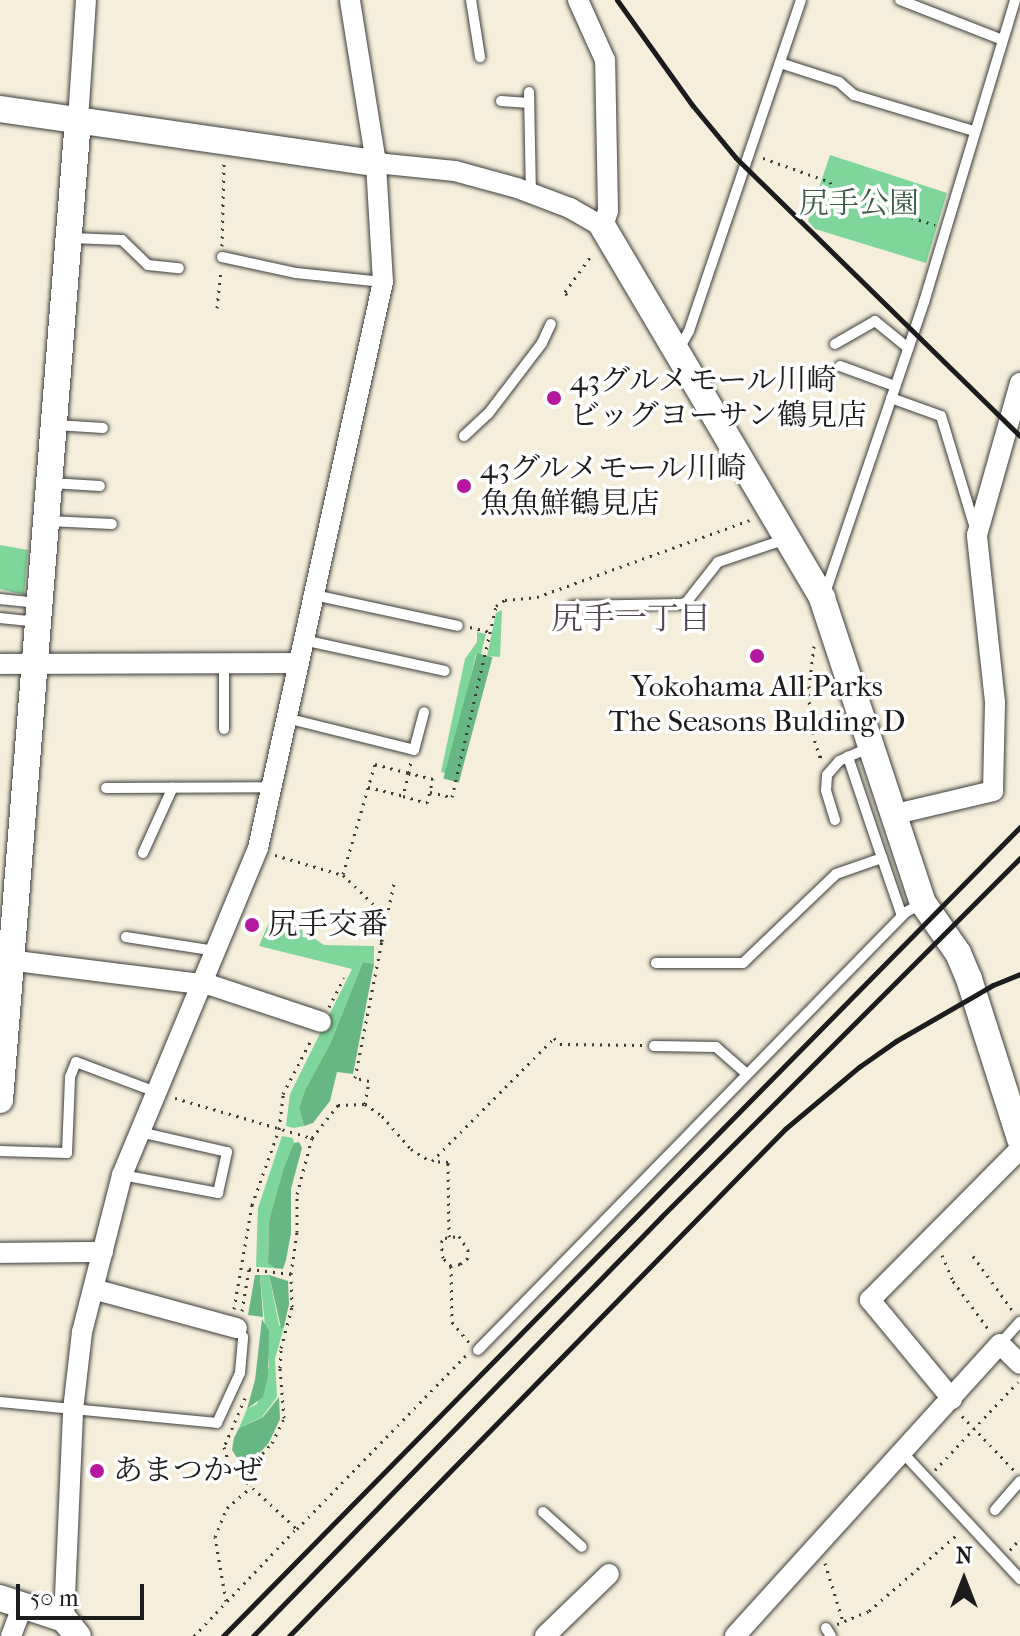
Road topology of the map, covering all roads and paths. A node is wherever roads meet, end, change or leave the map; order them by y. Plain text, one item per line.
1 (86, 0) edge
2 (350, 0) edge
3 (471, 0) edge
4 (578, 0) edge
5 (801, 0) edge
6 (900, 0) edge
7 (1015, 0) edge
8 (1000, 39) junction
9 (480, 57) dead end
10 (780, 63) junction
11 (501, 101) dead end
12 (0, 109) edge
13 (78, 120) junction
14 (974, 131) junction
15 (225, 142) junction
16 (748, 153) junction
17 (376, 163) junction
18 (531, 193) junction
19 (946, 229) junction
20 (600, 236) junction
21 (69, 238) junction
22 (222, 257) junction
23 (179, 268) dead end
24 (383, 282) junction
25 (567, 295) dead end
26 (217, 308) dead end
27 (551, 324) dead end
28 (835, 344) dead end
29 (908, 348) junction
30 (677, 351) junction
31 (840, 366) dead end
32 (1020, 383) edge
33 (895, 386) junction
34 (891, 398) junction
35 (54, 425) junction
36 (103, 428) dead end
37 (464, 436) dead end
38 (49, 483) junction
39 (100, 486) dead end
40 (772, 512) junction
41 (46, 521) junction
42 (112, 524) dead end
43 (977, 535) junction
44 (788, 538) junction
45 (314, 595) junction
46 (822, 598) junction
47 (0, 599) edge
48 (572, 606) dead end
49 (40, 613) junction
50 (0, 618) edge
51 (458, 626) joint
52 (490, 632) junction
53 (303, 640) junction
54 (814, 645) dead end
55 (224, 663) junction
56 (298, 663) junction
57 (0, 664) edge
58 (36, 664) junction
59 (445, 671) dead end
60 (424, 712) dead end
61 (286, 718) junction
62 (224, 729) dead end
63 (873, 745) junction
64 (414, 750) junction
65 (843, 759) junction
66 (409, 773) junction
67 (173, 787) junction
68 (273, 787) junction
69 (368, 787) junction
70 (106, 788) dead end
71 (430, 792) junction
72 (403, 796) junction
73 (896, 814) junction
74 (835, 820) dead end
75 (143, 853) dead end
76 (882, 858) junction
77 (269, 865) dead end
78 (343, 875) junction
79 (394, 883) dead end
80 (913, 909) junction
81 (387, 917) junction
82 (126, 937) dead end
83 (215, 951) junction
84 (5, 959) edge
85 (656, 963) dead end
86 (344, 978) dead end
87 (200, 985) junction
88 (321, 1022) junction
89 (654, 1046) joint
90 (747, 1074) junction
91 (156, 1092) junction
92 (0, 1100) edge
93 (365, 1104) junction
94 (279, 1131) junction
95 (140, 1132) junction
96 (312, 1138) junction
97 (1020, 1139) edge
98 (1020, 1149) edge
99 (0, 1151) edge
100 (432, 1161) junction
101 (122, 1175) junction
102 (449, 1237) junction
103 (934, 1237) junction
104 (103, 1252) junction
105 (0, 1253) edge
106 (973, 1256) dead end
107 (451, 1266) junction
108 (291, 1274) junction
109 (93, 1289) junction
110 (1020, 1321) edge
111 (237, 1324) junction
112 (1000, 1344) junction
113 (478, 1350) dead end
114 (1020, 1364) edge
115 (1020, 1379) edge
116 (247, 1392) dead end
117 (950, 1400) junction
118 (0, 1402) edge
119 (73, 1410) junction
120 (974, 1429) junction
121 (903, 1453) junction
122 (241, 1477) junction
123 (926, 1478) junction
124 (1020, 1479) edge
125 (252, 1486) junction
126 (995, 1510) dead end
127 (543, 1512) dead end
128 (969, 1523) junction
129 (297, 1529) junction
130 (819, 1544) junction
131 (582, 1547) dead end
132 (609, 1574) dead end
133 (1020, 1579) edge
134 (226, 1601) junction
135 (12, 1602) edge
136 (843, 1621) junction
137 (71, 1628) edge
138 (828, 1632) edge
139 (11, 1636) edge
140 (194, 1636) edge
141 (545, 1636) edge
142 (735, 1636) edge

1 - 13 street
2 - 17 street
3 - 9 lane
4 - 20 street
5 - 10 lane
6 - 8 lane
7 - 8 lane
8 - 14 lane
10 - 14 lane
10 - 16 lane
11 - 18 lane
12 - 13 street
13 - 15 street
13 - 21 street
14 - 19 lane
15 - 17 street
15 - 22 path
16 - 19 path
16 - 30 lane
17 - 18 street
17 - 24 street
18 - 20 street
19 - 29 lane
20 - 25 path
20 - 30 street
21 - 23 lane
21 - 35 street
22 - 24 lane
22 - 26 path
24 - 45 street
27 - 37 lane
28 - 29 lane
29 - 33 lane
30 - 40 street
31 - 33 lane
32 - 43 street
33 - 34 lane
34 - 43 lane
34 - 46 lane
35 - 36 lane
35 - 38 street
38 - 39 lane
38 - 41 street
40 - 44 street
40 - 52 path
41 - 42 lane
41 - 49 street
43 - 73 street
44 - 46 street
44 - 48 lane
45 - 51 lane
45 - 53 street
46 - 63 street
47 - 49 lane
49 - 50 lane
49 - 58 street
51 - 52 path
52 - 71 path
53 - 56 street
53 - 59 lane
54 - 65 path
55 - 56 street
55 - 58 street
55 - 62 lane
56 - 61 street
57 - 58 street
58 - 84 street
60 - 64 lane
61 - 64 lane
61 - 68 street
63 - 65 lane
63 - 73 street
64 - 66 path
65 - 74 lane
65 - 76 lane
66 - 69 path
66 - 71 path
66 - 72 path
67 - 68 lane
67 - 70 lane
67 - 75 lane
68 - 83 street
69 - 72 path
69 - 78 path
71 - 72 path
73 - 80 street
76 - 80 lane
76 - 85 lane
77 - 78 path
78 - 81 path
79 - 81 path
80 - 90 lane
80 - 97 street
81 - 93 path
82 - 83 lane
83 - 87 street
84 - 87 street
84 - 92 street
86 - 88 path
87 - 88 street
87 - 91 street
88 - 94 path
89 - 90 lane
89 - 100 path
90 - 113 lane
91 - 94 path
91 - 95 street
91 - 99 lane
93 - 96 path
93 - 100 path
94 - 96 path
94 - 111 path
95 - 101 street
95 - 101 lane
96 - 108 path
98 - 103 street
100 - 102 path
101 - 104 street
102 - 107 path
102 - 107 path
103 - 112 path
103 - 117 street
104 - 105 street
104 - 109 street
106 - 110 path
107 - 129 path
108 - 111 path
108 - 122 path
109 - 111 street
109 - 119 street
110 - 112 lane
111 - 119 lane
112 - 114 street
112 - 117 street
115 - 120 path
116 - 122 path
117 - 120 path
117 - 121 street
118 - 119 lane
119 - 137 street
120 - 123 path
120 - 124 path
121 - 123 lane
121 - 130 street
122 - 125 path
123 - 128 lane
124 - 126 lane
125 - 129 path
125 - 134 path
127 - 131 lane
128 - 133 lane
128 - 136 path
129 - 134 path
130 - 136 path
130 - 142 street
132 - 141 street
134 - 140 path
135 - 137 street
135 - 139 street
136 - 138 path

